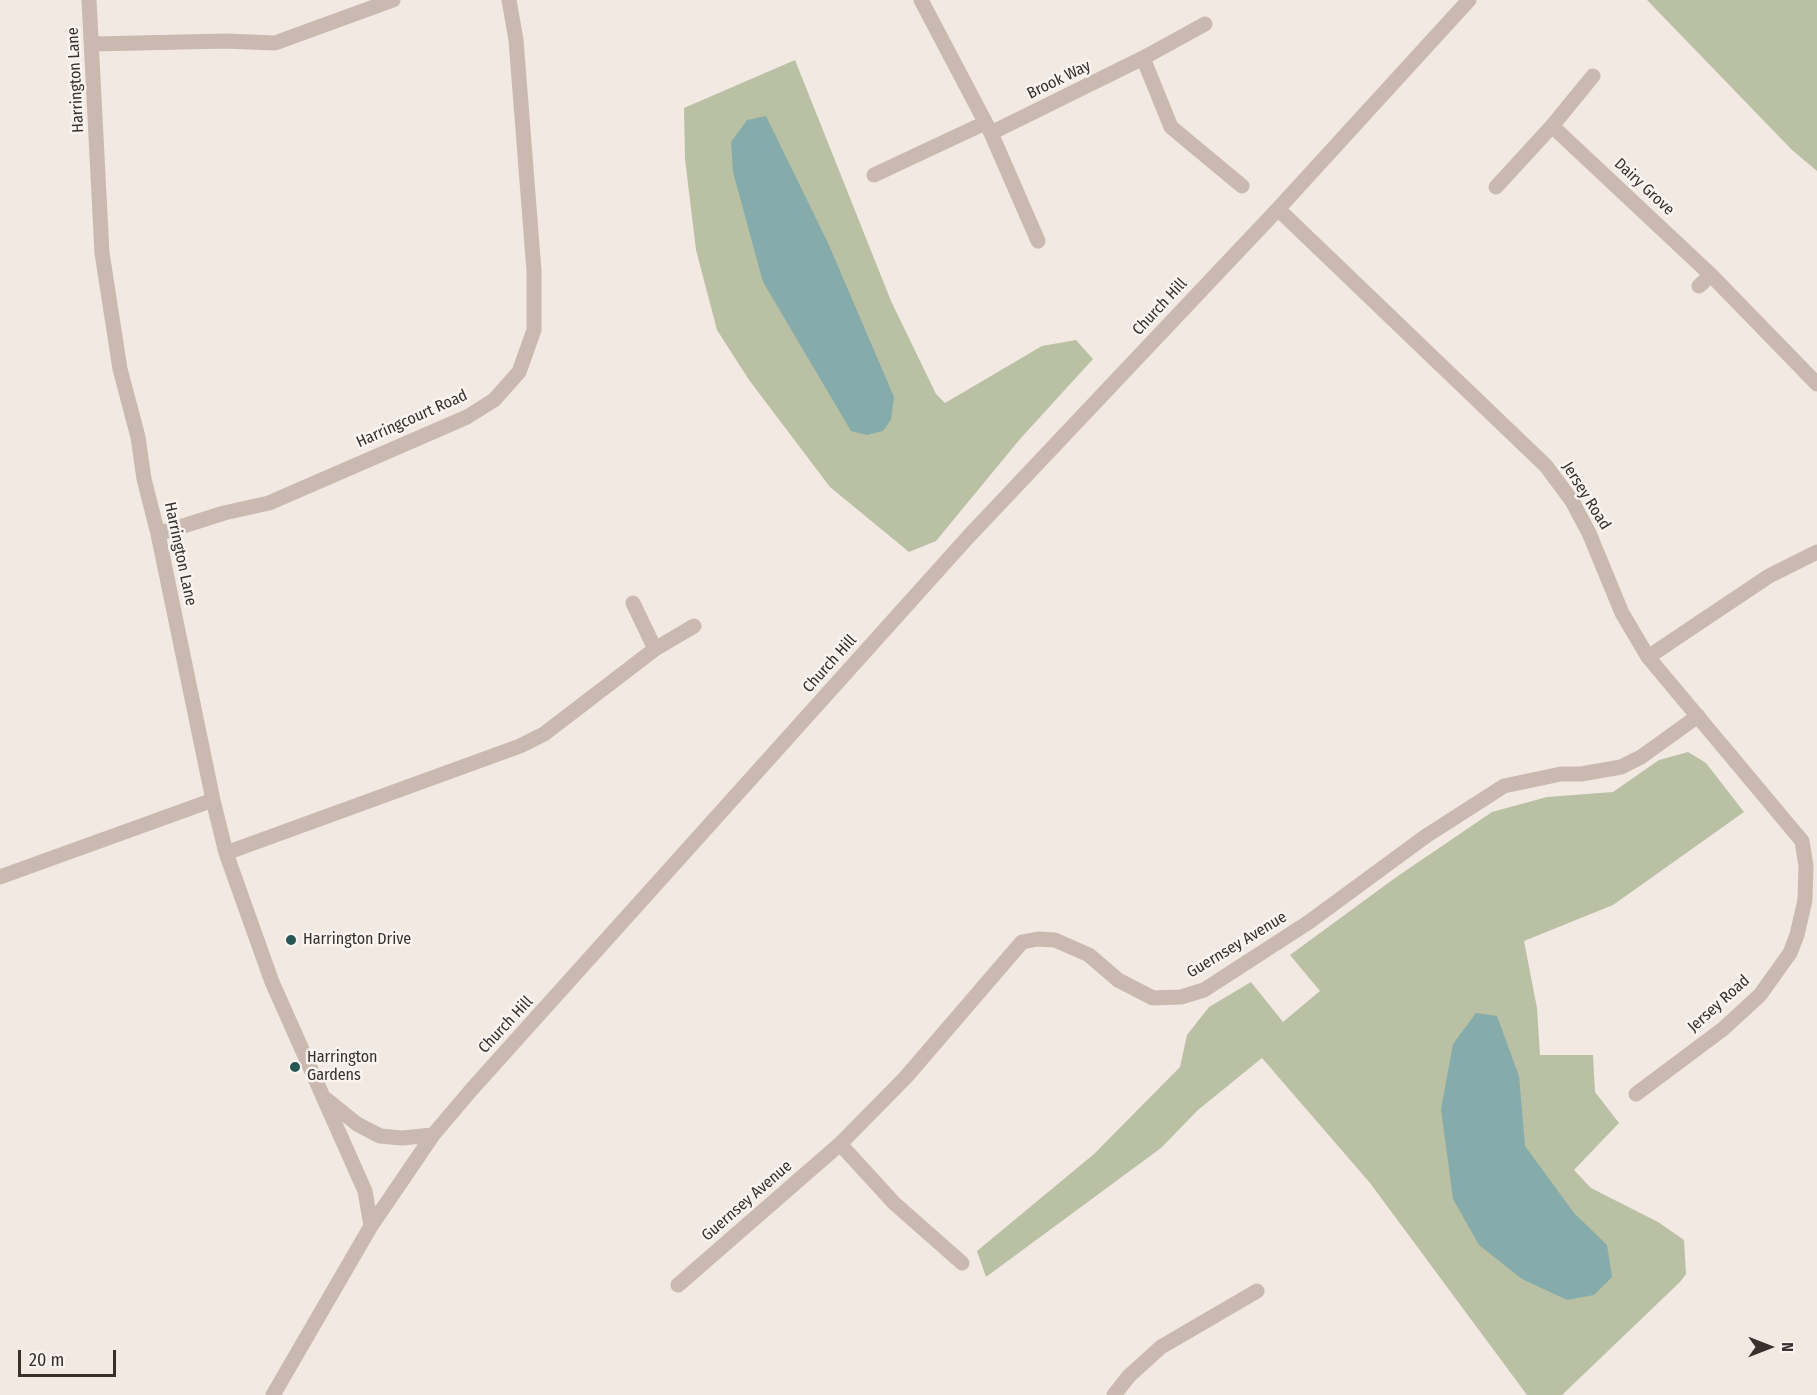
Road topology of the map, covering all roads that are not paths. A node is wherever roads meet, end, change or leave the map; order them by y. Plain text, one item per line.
1 (89, 0) edge
2 (393, 0) edge
3 (509, 0) edge
4 (921, 0) edge
5 (1469, 0) edge
6 (1205, 24) dead end
7 (93, 44) junction
8 (1143, 58) junction
9 (1593, 76) dead end
10 (1552, 126) junction
11 (988, 128) junction
12 (874, 175) dead end
13 (1242, 186) dead end
14 (1496, 187) dead end
15 (1278, 209) junction
16 (1038, 241) dead end
17 (1711, 274) junction
18 (1699, 286) dead end
19 (1817, 384) edge
20 (158, 534) junction
21 (1817, 552) edge
22 (633, 603) dead end
23 (694, 626) dead end
24 (656, 649) junction
25 (1648, 657) junction
26 (1698, 716) junction
27 (213, 800) junction
28 (1810, 848) edge
29 (226, 853) junction
30 (0, 877) edge
31 (1636, 1094) dead end
32 (323, 1098) junction
33 (433, 1135) junction
34 (840, 1144) junction
35 (371, 1226) junction
36 (962, 1263) dead end
37 (678, 1285) dead end
38 (1257, 1291) dead end
39 (273, 1395) edge
40 (1115, 1395) edge

1 - 7 street, Harrington Lane
2 - 7 street
3 - 20 street, Harringcourt Road
4 - 11 street
5 - 15 street, Church Hill
6 - 8 street, Brook Way
7 - 20 street, Harrington Lane
8 - 11 street, Brook Way
8 - 13 street
9 - 10 street
10 - 14 street
10 - 17 street, Dairy Grove
11 - 12 street, Brook Way
11 - 16 street
15 - 25 street, Jersey Road
15 - 33 street, Church Hill
17 - 18 street
17 - 19 street, Dairy Grove
20 - 27 street, Harrington Lane
21 - 25 street
22 - 24 street
23 - 24 street
24 - 29 street
25 - 26 street, Jersey Road
26 - 28 street, Jersey Road
26 - 34 street, Guernsey Avenue
27 - 29 street, Harrington Lane
27 - 30 street
28 - 31 street, Jersey Road
29 - 32 street, Harrington Lane
32 - 33 street, Harrington Lane
32 - 35 street, Harrington Lane
33 - 35 street, Church Hill
34 - 36 street
34 - 37 street, Guernsey Avenue
35 - 39 street, Church Hill
38 - 40 street

